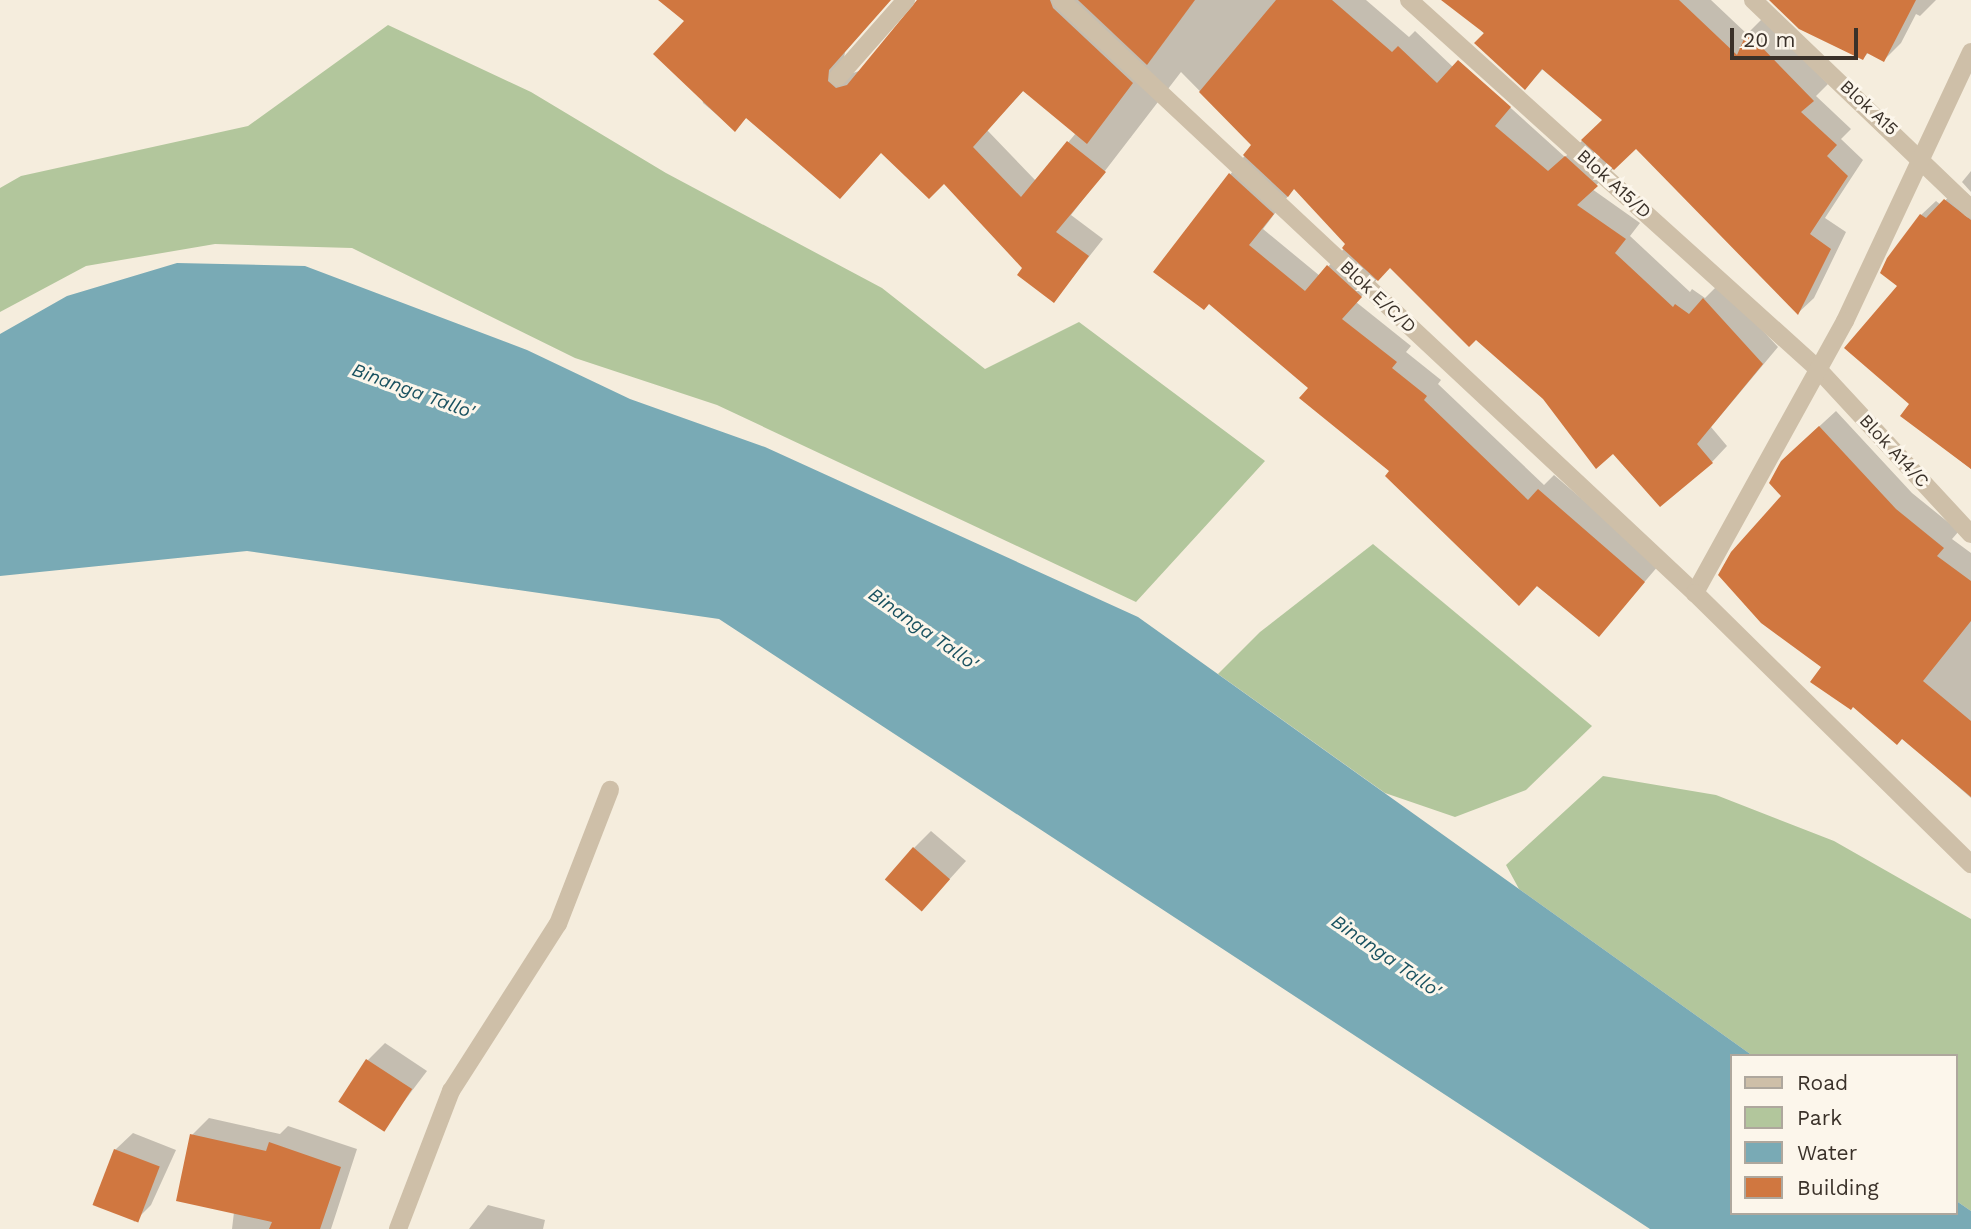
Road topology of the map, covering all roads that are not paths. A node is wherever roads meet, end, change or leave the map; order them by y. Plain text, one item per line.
1 (906, 0) edge
2 (1061, 0) edge
3 (1409, 0) edge
4 (1753, 0) edge
5 (1971, 52) edge
6 (838, 78) dead end
7 (1924, 159) junction
8 (1971, 209) edge
9 (1818, 369) junction
10 (1971, 534) edge
11 (1695, 593) junction
12 (610, 790) dead end
13 (1971, 863) edge
14 (398, 1229) edge

1 - 6 street
2 - 11 street, Blok E/C/D
3 - 9 street, Blok A15/D
4 - 7 street, Blok A15
5 - 7 street
7 - 8 street, Blok A15
7 - 9 street
9 - 10 street, Blok A14/C
9 - 11 street
11 - 13 street, Blok E/C/D
12 - 14 street

